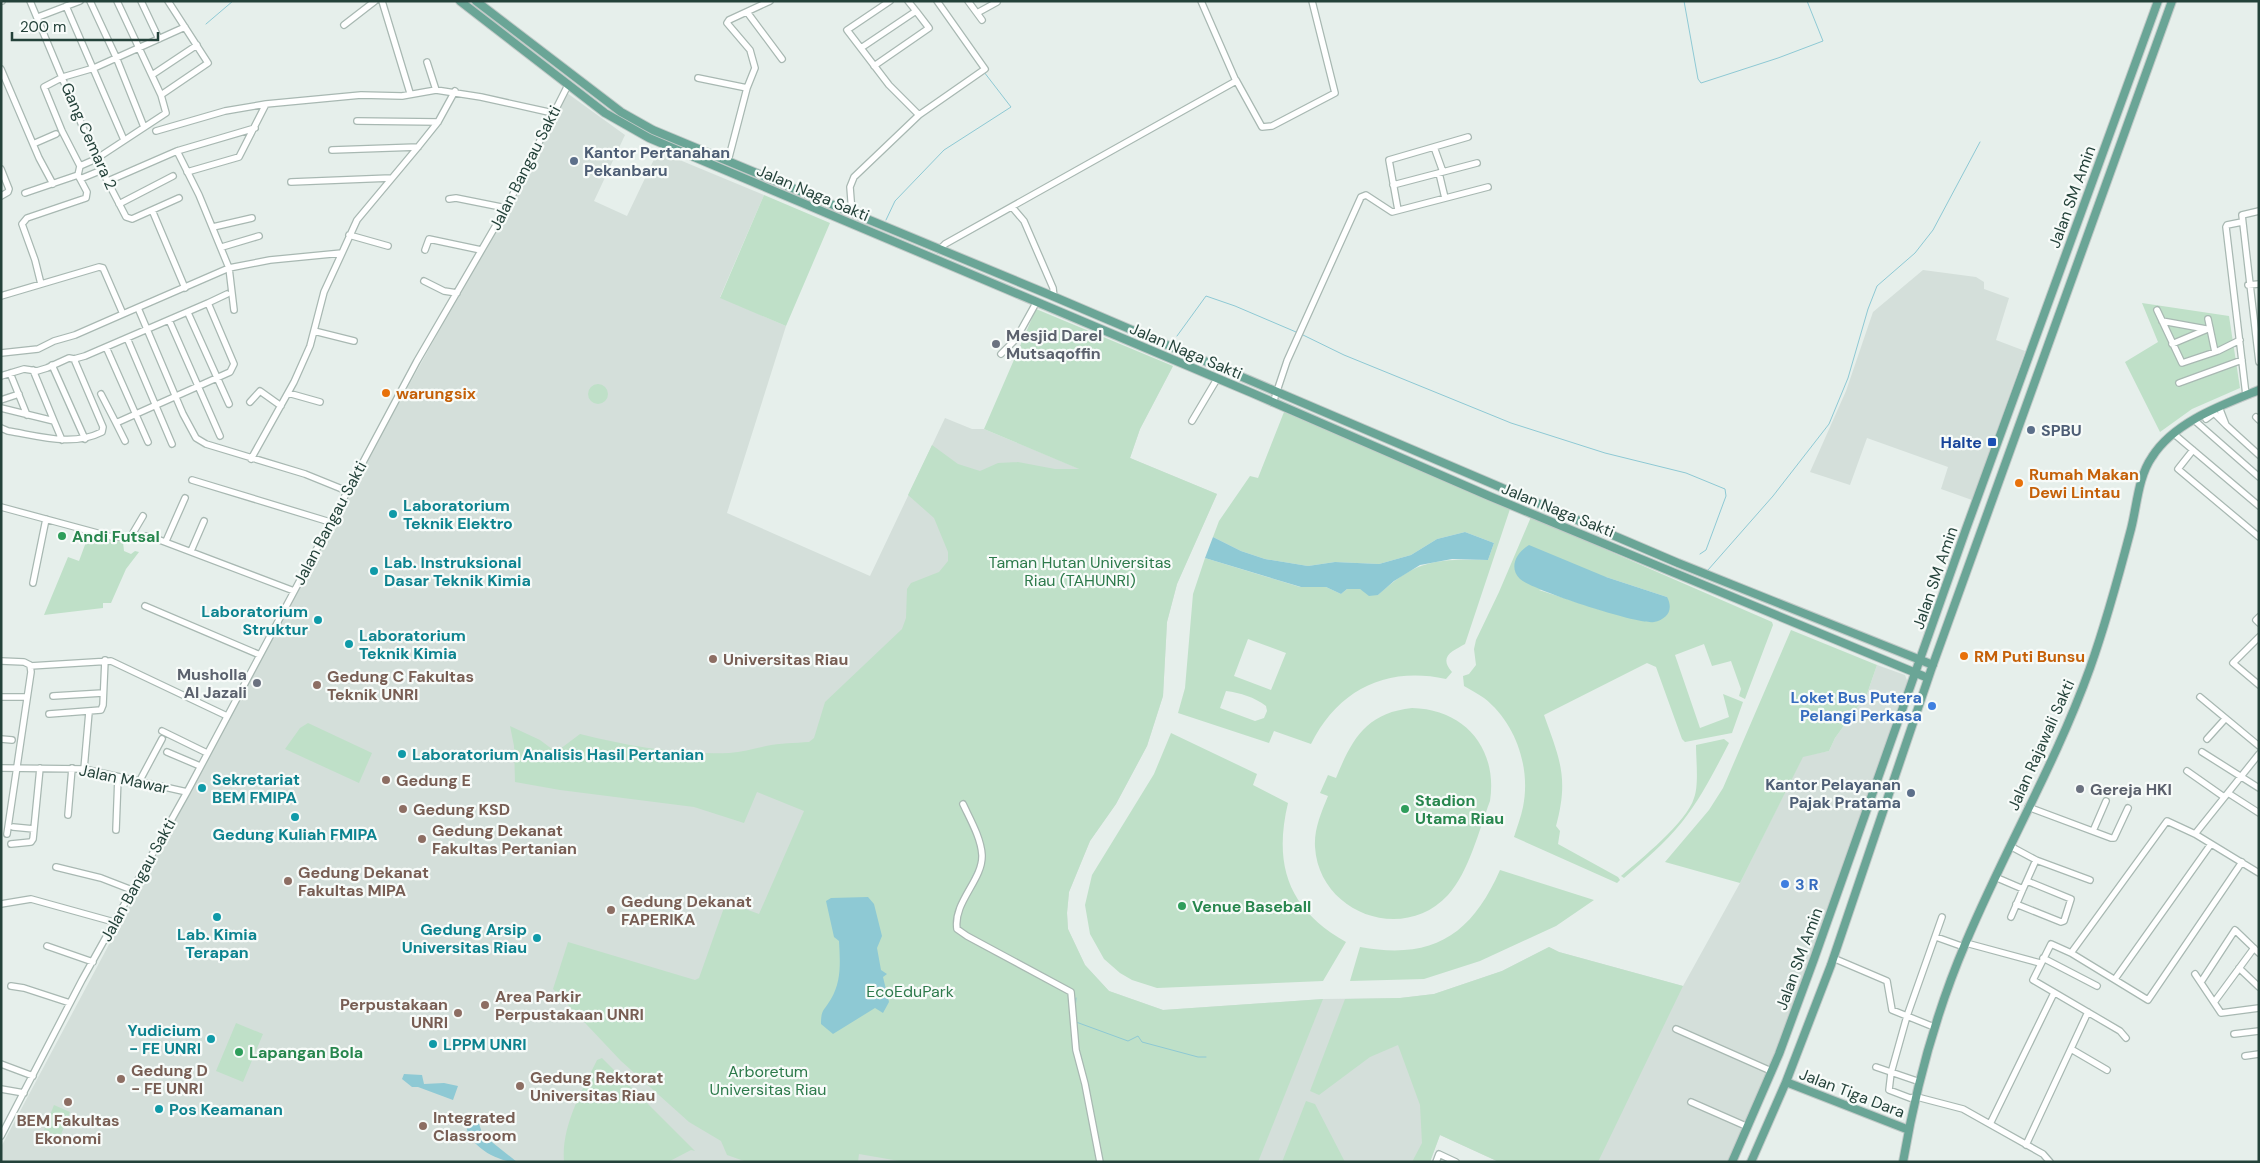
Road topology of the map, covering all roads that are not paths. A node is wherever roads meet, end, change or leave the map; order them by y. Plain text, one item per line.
1 (30, 1) edge
2 (80, 1) edge
3 (90, 1) edge
4 (117, 1) edge
5 (141, 1) edge
6 (168, 1) edge
7 (375, 1) edge
8 (382, 1) edge
9 (460, 1) edge
10 (476, 1) edge
11 (770, 1) edge
12 (890, 1) edge
13 (908, 1) edge
14 (937, 1) edge
15 (968, 1) edge
16 (1201, 1) edge
17 (1312, 1) edge
18 (2158, 1) edge
19 (2172, 1) edge
20 (997, 2) edge
21 (66, 6) junction
22 (916, 11) junction
23 (746, 12) junction
24 (977, 13) junction
25 (38, 17) junction
26 (982, 20) dead end
27 (505, 23) junction
28 (344, 25) dead end
29 (185, 27) junction
30 (498, 31) junction
31 (159, 39) junction
32 (197, 45) junction
33 (140, 48) junction
34 (861, 48) junction
35 (116, 57) junction
36 (782, 59) dead end
37 (427, 62) dead end
38 (874, 66) junction
39 (94, 68) junction
40 (1, 69) edge
41 (152, 75) junction
42 (63, 77) junction
43 (698, 78) dead end
44 (1236, 80) junction
45 (568, 85) junction
46 (747, 88) junction
47 (436, 90) junction
48 (455, 92) junction
49 (410, 93) junction
50 (161, 95) junction
51 (266, 104) junction
52 (553, 113) junction
53 (919, 115) junction
54 (357, 122) dead end
55 (438, 122) junction
56 (144, 127) junction
57 (254, 128) junction
58 (156, 131) dead end
59 (56, 134) dead end
60 (1468, 137) dead end
61 (124, 140) junction
62 (33, 144) junction
63 (1434, 147) junction
64 (418, 148) junction
65 (332, 150) dead end
66 (177, 151) junction
67 (96, 159) junction
68 (728, 161) junction
69 (1477, 162) dead end
70 (80, 166) junction
71 (1, 170) edge
72 (102, 170) junction
73 (187, 172) junction
74 (1441, 172) junction
75 (173, 176) dead end
76 (79, 177) junction
77 (391, 178) junction
78 (108, 181) junction
79 (291, 182) dead end
80 (53, 184) junction
81 (1394, 186) junction
82 (1488, 187) dead end
83 (25, 193) dead end
84 (1, 196) edge
85 (179, 198) dead end
86 (1445, 198) junction
87 (449, 199) dead end
88 (119, 204) junction
89 (1012, 206) junction
90 (506, 208) junction
91 (152, 210) junction
92 (1398, 210) junction
93 (2259, 211) edge
94 (852, 213) junction
95 (252, 218) dead end
96 (2242, 222) junction
97 (213, 227) junction
98 (349, 235) junction
99 (260, 236) dead end
100 (388, 246) dead end
101 (222, 247) junction
102 (425, 250) dead end
103 (481, 250) junction
104 (939, 250) junction
105 (342, 253) junction
106 (229, 268) junction
107 (424, 281) dead end
108 (41, 284) junction
109 (2259, 284) edge
110 (2248, 285) junction
111 (185, 288) junction
112 (457, 293) junction
113 (227, 294) dead end
114 (1, 296) edge
115 (1054, 297) junction
116 (208, 303) junction
117 (1036, 303) junction
118 (138, 308) junction
119 (234, 310) dead end
120 (2157, 310) dead end
121 (188, 312) junction
122 (123, 314) junction
123 (2208, 319) dead end
124 (169, 320) junction
125 (2162, 321) junction
126 (2208, 328) junction
127 (147, 329) junction
128 (314, 331) junction
129 (127, 338) junction
130 (2240, 340) junction
131 (354, 342) dead end
132 (2172, 344) junction
133 (106, 347) junction
134 (2215, 352) junction
135 (1, 353) edge
136 (1001, 354) dead end
137 (74, 359) junction
138 (2242, 360) junction
139 (2259, 362) edge
140 (52, 365) junction
141 (33, 370) junction
142 (10, 373) junction
143 (1, 376) edge
144 (217, 377) junction
145 (1217, 379) junction
146 (2179, 383) dead end
147 (197, 386) junction
148 (2259, 390) edge
149 (1276, 392) junction
150 (288, 393) junction
151 (19, 394) junction
152 (101, 394) dead end
153 (175, 395) junction
154 (2246, 395) junction
155 (1, 400) edge
156 (250, 402) dead end
157 (320, 402) dead end
158 (1273, 403) junction
159 (2236, 403) dead end
160 (228, 404) dead end
161 (156, 405) junction
162 (281, 406) junction
163 (1, 408) edge
164 (2216, 410) junction
165 (135, 414) junction
166 (27, 415) junction
167 (2206, 419) dead end
168 (2194, 420) junction
169 (54, 421) junction
170 (1192, 421) dead end
171 (116, 423) junction
172 (1, 428) edge
173 (2174, 434) junction
174 (220, 436) dead end
175 (85, 439) junction
176 (62, 440) junction
177 (125, 441) dead end
178 (148, 442) dead end
179 (172, 444) dead end
180 (2193, 450) junction
181 (2259, 455) edge
182 (251, 459) junction
183 (2259, 477) edge
184 (192, 480) dead end
185 (347, 491) junction
186 (185, 498) dead end
187 (2259, 506) edge
188 (1, 507) edge
189 (142, 516) dead end
190 (46, 518) junction
191 (204, 522) dead end
192 (330, 522) junction
193 (2259, 537) edge
194 (130, 538) junction
195 (166, 541) junction
196 (191, 551) junction
197 (33, 583) dead end
198 (294, 591) junction
199 (1941, 602) junction
200 (1954, 605) junction
201 (145, 606) dead end
202 (2259, 617) edge
203 (2259, 623) edge
204 (2259, 637) edge
205 (260, 655) junction
206 (1922, 659) junction
207 (105, 660) junction
208 (1, 661) edge
209 (1933, 665) junction
210 (30, 666) junction
211 (1916, 671) junction
212 (1928, 678) junction
213 (2259, 685) edge
214 (103, 693) junction
215 (1, 696) edge
216 (53, 696) dead end
217 (26, 697) junction
218 (2200, 697) dead end
219 (89, 712) junction
220 (48, 714) dead end
221 (227, 716) junction
222 (2225, 719) junction
223 (162, 731) dead end
224 (162, 739) dead end
225 (2208, 739) dead end
226 (1, 740) edge
227 (12, 740) dead end
228 (2259, 746) edge
229 (167, 752) dead end
230 (207, 752) junction
231 (2202, 752) dead end
232 (2259, 754) edge
233 (200, 766) junction
234 (1, 768) edge
235 (40, 768) junction
236 (72, 768) junction
237 (15, 769) junction
238 (84, 769) junction
239 (2187, 771) dead end
240 (118, 777) junction
241 (2240, 777) junction
242 (139, 782) junction
243 (2259, 788) edge
244 (186, 792) junction
245 (2226, 795) junction
246 (2106, 801) dead end
247 (963, 804) dead end
248 (2028, 807) junction
249 (2128, 808) dead end
250 (2259, 813) edge
251 (68, 815) dead end
252 (13, 827) dead end
253 (34, 829) junction
254 (116, 830) dead end
255 (2093, 831) junction
256 (7, 834) dead end
257 (2195, 834) junction
258 (11, 844) dead end
259 (2211, 844) junction
260 (2010, 846) junction
261 (2036, 860) junction
262 (2242, 862) junction
263 (56, 867) dead end
264 (2259, 873) edge
265 (1995, 877) junction
266 (2090, 880) dead end
267 (2027, 881) junction
268 (2023, 889) junction
269 (132, 890) junction
270 (1, 904) edge
271 (2016, 904) junction
272 (1942, 917) dead end
273 (2011, 917) dead end
274 (114, 922) junction
275 (1936, 937) junction
276 (1965, 945) junction
277 (46, 946) dead end
278 (2254, 948) junction
279 (2072, 953) junction
280 (2259, 953) edge
281 (1814, 959) junction
282 (2041, 960) junction
283 (1832, 961) junction
284 (93, 962) junction
285 (2239, 968) junction
286 (2195, 974) dead end
287 (2115, 979) junction
288 (2201, 982) junction
289 (11, 986) dead end
290 (2097, 986) dead end
291 (2259, 987) edge
292 (2054, 993) junction
293 (2215, 1001) junction
294 (70, 1003) junction
295 (2259, 1008) edge
296 (2088, 1012) junction
297 (1907, 1016) junction
298 (1934, 1027) junction
299 (1676, 1029) dead end
300 (2259, 1031) edge
301 (2234, 1034) dead end
302 (2126, 1038) dead end
303 (2071, 1049) junction
304 (2259, 1054) edge
305 (2245, 1056) dead end
306 (1, 1064) edge
307 (1876, 1067) dead end
308 (2107, 1070) dead end
309 (1771, 1071) junction
310 (1891, 1073) junction
311 (33, 1076) junction
312 (1786, 1082) junction
313 (1920, 1082) junction
314 (1, 1088) edge
315 (24, 1093) junction
316 (1917, 1096) junction
317 (1691, 1102) dead end
318 (1990, 1124) junction
319 (1748, 1127) junction
320 (1909, 1130) junction
321 (1, 1135) edge
322 (2026, 1145) junction
323 (1100, 1162) edge
324 (1436, 1162) edge
325 (1456, 1162) edge
326 (1732, 1162) edge
327 (1751, 1162) edge
328 (1904, 1162) edge
329 (2050, 1162) edge

1 - 25 street, Gang Cemara 2
2 - 21 street
3 - 35 street
4 - 33 street
5 - 31 street
6 - 29 street
7 - 28 street
8 - 49 street
9 - 30 main road, Jalan Naga Sakti
10 - 27 main road, Jalan Naga Sakti
11 - 23 street
12 - 34 street
13 - 22 street
14 - 53 street
15 - 24 street
16 - 44 street
17 - 44 street
18 - 199 main road, Jalan SM Amin
19 - 200 main road, Jalan SM Amin
20 - 24 street
21 - 25 street
21 - 39 street
22 - 34 street
22 - 38 street
23 - 36 street
23 - 46 street
24 - 26 street
25 - 42 street, Gang Cemara 2
27 - 30 main road
27 - 68 main road, Jalan Naga Sakti
29 - 31 street
29 - 32 street
30 - 45 main road, Jalan Naga Sakti
31 - 33 street
32 - 41 street
32 - 50 street
33 - 35 street
33 - 41 street
34 - 38 street
35 - 39 street
35 - 56 street
37 - 47 street
38 - 53 street
39 - 42 street
39 - 61 street
40 - 62 street
41 - 50 street
42 - 67 street, Gang Cemara 2
42 - 70 street
43 - 46 street
44 - 89 street
45 - 52 street, Jalan Bangau Sakti
45 - 117 main road, Jalan Naga Sakti
46 - 68 street
47 - 48 street
47 - 49 street
48 - 52 street
48 - 55 street
49 - 51 street
50 - 56 street
51 - 57 street
51 - 58 street
52 - 90 street, Jalan Bangau Sakti
53 - 94 street
54 - 55 street
55 - 64 street
56 - 61 street
57 - 66 street
57 - 73 street
59 - 62 street
60 - 63 street
61 - 67 street
62 - 80 street
63 - 74 street
63 - 81 street
64 - 65 street
64 - 77 street
66 - 73 street
66 - 78 street
67 - 70 street
67 - 72 street, Gang Cemara 2
68 - 94 main road, Jalan Naga Sakti
69 - 74 street
70 - 76 street
71 - 84 street
72 - 76 street
72 - 78 street, Gang Cemara 2
73 - 97 street
74 - 81 street
74 - 86 street
75 - 88 street
76 - 80 street
76 - 108 street
77 - 79 street
77 - 98 street
78 - 88 street, Gang Cemara 2
80 - 83 street
81 - 92 street
82 - 86 street
85 - 91 street, Gang Cemara 2
86 - 92 street
87 - 90 street
88 - 91 street, Gang Cemara 2
89 - 104 street
89 - 115 street
90 - 103 street, Jalan Bangau Sakti
91 - 111 street
92 - 149 street
93 - 96 street
94 - 104 main road, Jalan Naga Sakti
95 - 97 street
96 - 110 street
96 - 130 street
97 - 101 street
98 - 100 street
98 - 105 street
99 - 101 street
101 - 106 street
102 - 103 street
103 - 112 street, Jalan Bangau Sakti
104 - 115 main road, Jalan Naga Sakti
105 - 106 street
105 - 128 street
106 - 111 street
106 - 119 street
107 - 112 street
108 - 114 street
108 - 122 street
109 - 110 street
110 - 139 street
111 - 118 street
112 - 185 street, Jalan Bangau Sakti
113 - 116 street
115 - 149 main road, Jalan Naga Sakti
116 - 121 street
116 - 144 street
117 - 136 street
117 - 145 main road, Jalan Naga Sakti
118 - 122 street
118 - 127 street
120 - 125 street
121 - 124 street
121 - 144 street
122 - 135 street
123 - 126 street
124 - 127 street
124 - 147 street
125 - 126 street
125 - 132 street
126 - 132 street
126 - 134 street
127 - 129 street
127 - 153 street
128 - 131 street
128 - 150 street
129 - 133 street
129 - 161 street
130 - 134 street
130 - 138 street
132 - 134 street
133 - 137 street
133 - 165 street
137 - 140 street
137 - 175 street
138 - 146 street
138 - 154 street
140 - 141 street
140 - 175 street
141 - 142 street
141 - 169 street
142 - 143 street
142 - 151 street
144 - 147 street
144 - 160 street
145 - 158 main road, Jalan Naga Sakti
145 - 170 street
147 - 153 street
147 - 174 street
148 - 154 main road, Jalan Rajawali Sakti
149 - 158 street
149 - 206 main road, Jalan Naga Sakti
150 - 157 street
150 - 162 street
151 - 155 street
151 - 166 street
152 - 171 street
153 - 161 street
153 - 182 street
154 - 164 main road, Jalan Rajawali Sakti
156 - 162 street
158 - 211 main road, Jalan Naga Sakti
159 - 164 street
161 - 165 street
161 - 179 street
162 - 182 street
163 - 166 street
164 - 167 street
164 - 168 main road, Jalan Rajawali Sakti
164 - 181 street
165 - 171 street
165 - 178 street
166 - 169 street
168 - 173 main road, Jalan Rajawali Sakti
168 - 183 street
169 - 176 street
171 - 177 street
172 - 176 street
173 - 180 street
173 - 248 main road, Jalan Rajawali Sakti
175 - 176 street
180 - 187 street
180 - 193 street
182 - 185 street
184 - 192 street
185 - 192 street, Jalan Bangau Sakti
186 - 195 street
188 - 190 street
189 - 194 street
190 - 194 street
190 - 197 street
191 - 196 street
192 - 198 street, Jalan Bangau Sakti
194 - 195 street
195 - 196 street
196 - 198 street
198 - 205 street, Jalan Bangau Sakti
199 - 200 main road
199 - 206 main road, Jalan SM Amin
200 - 209 main road, Jalan SM Amin
201 - 205 street
202 - 203 street
204 - 213 street
205 - 221 street, Jalan Bangau Sakti
206 - 209 main road, Jalan Naga Sakti
206 - 211 main road, Jalan SM Amin
207 - 210 street
207 - 214 street
207 - 221 street
208 - 210 street
209 - 212 main road, Jalan SM Amin
210 - 217 street
211 - 212 main road, Jalan Naga Sakti
211 - 281 main road, Jalan SM Amin
212 - 283 main road, Jalan SM Amin
214 - 216 street
214 - 219 street
215 - 217 street
217 - 237 street
218 - 222 street
219 - 220 street
219 - 238 street
221 - 230 street, Jalan Bangau Sakti
222 - 225 street
222 - 228 street
223 - 230 street
224 - 242 street
226 - 227 street
229 - 233 street
230 - 233 street, Jalan Bangau Sakti
231 - 241 street
232 - 241 street
233 - 244 street, Jalan Bangau Sakti
234 - 237 street, Jalan Mawar
235 - 236 street, Jalan Mawar
235 - 237 street, Jalan Mawar
235 - 253 street
236 - 238 street, Jalan Mawar
236 - 251 street
237 - 256 street
238 - 240 street, Jalan Mawar
239 - 245 street
240 - 242 street, Jalan Mawar
240 - 254 street
241 - 243 street
241 - 245 street
242 - 244 street, Jalan Mawar
244 - 269 street, Jalan Bangau Sakti
245 - 250 street
245 - 257 street
246 - 255 street
247 - 323 street
248 - 255 street
248 - 260 main road, Jalan Rajawali Sakti
249 - 255 street
252 - 253 street
253 - 258 street
257 - 259 street
257 - 279 street
259 - 262 street
259 - 287 street
260 - 261 street
260 - 265 main road, Jalan Rajawali Sakti
261 - 266 street
261 - 267 street
262 - 264 street
262 - 287 street
263 - 269 street
265 - 268 street
265 - 276 main road, Jalan Rajawali Sakti
267 - 268 street
267 - 271 street
268 - 271 street
269 - 274 street, Jalan Bangau Sakti
270 - 274 street
271 - 273 street
272 - 275 street
274 - 284 street, Jalan Bangau Sakti
275 - 276 street
275 - 297 street
276 - 282 street
276 - 298 main road, Jalan Rajawali Sakti
277 - 284 street
278 - 280 street
278 - 285 street
278 - 288 street
279 - 282 street
279 - 287 street
281 - 283 main road
281 - 309 main road, Jalan SM Amin
282 - 290 street
282 - 292 street
283 - 297 street
283 - 312 main road, Jalan SM Amin
284 - 294 street, Jalan Bangau Sakti
285 - 291 street
285 - 293 street
286 - 288 street
288 - 293 street
289 - 294 street
292 - 296 street
292 - 318 street
293 - 295 street
294 - 311 street, Jalan Bangau Sakti
296 - 302 street
296 - 303 street
297 - 298 street
297 - 310 street
298 - 313 main road, Jalan Rajawali Sakti
299 - 309 street
300 - 301 street
303 - 308 street
303 - 322 street
304 - 305 street
306 - 311 street
307 - 310 street
309 - 319 main road, Jalan SM Amin
310 - 313 street
310 - 316 street
311 - 315 street, Jalan Bangau Sakti
312 - 320 main road, Jalan Tiga Dara
312 - 327 main road, Jalan SM Amin
313 - 316 main road, Jalan Rajawali Sakti
314 - 315 street
315 - 321 street, Jalan Bangau Sakti
316 - 318 street
316 - 320 main road, Jalan Rajawali Sakti
317 - 319 street
318 - 322 street
319 - 326 main road, Jalan SM Amin
320 - 328 main road, Jalan Rajawali Sakti
322 - 329 street
324 - 325 street

